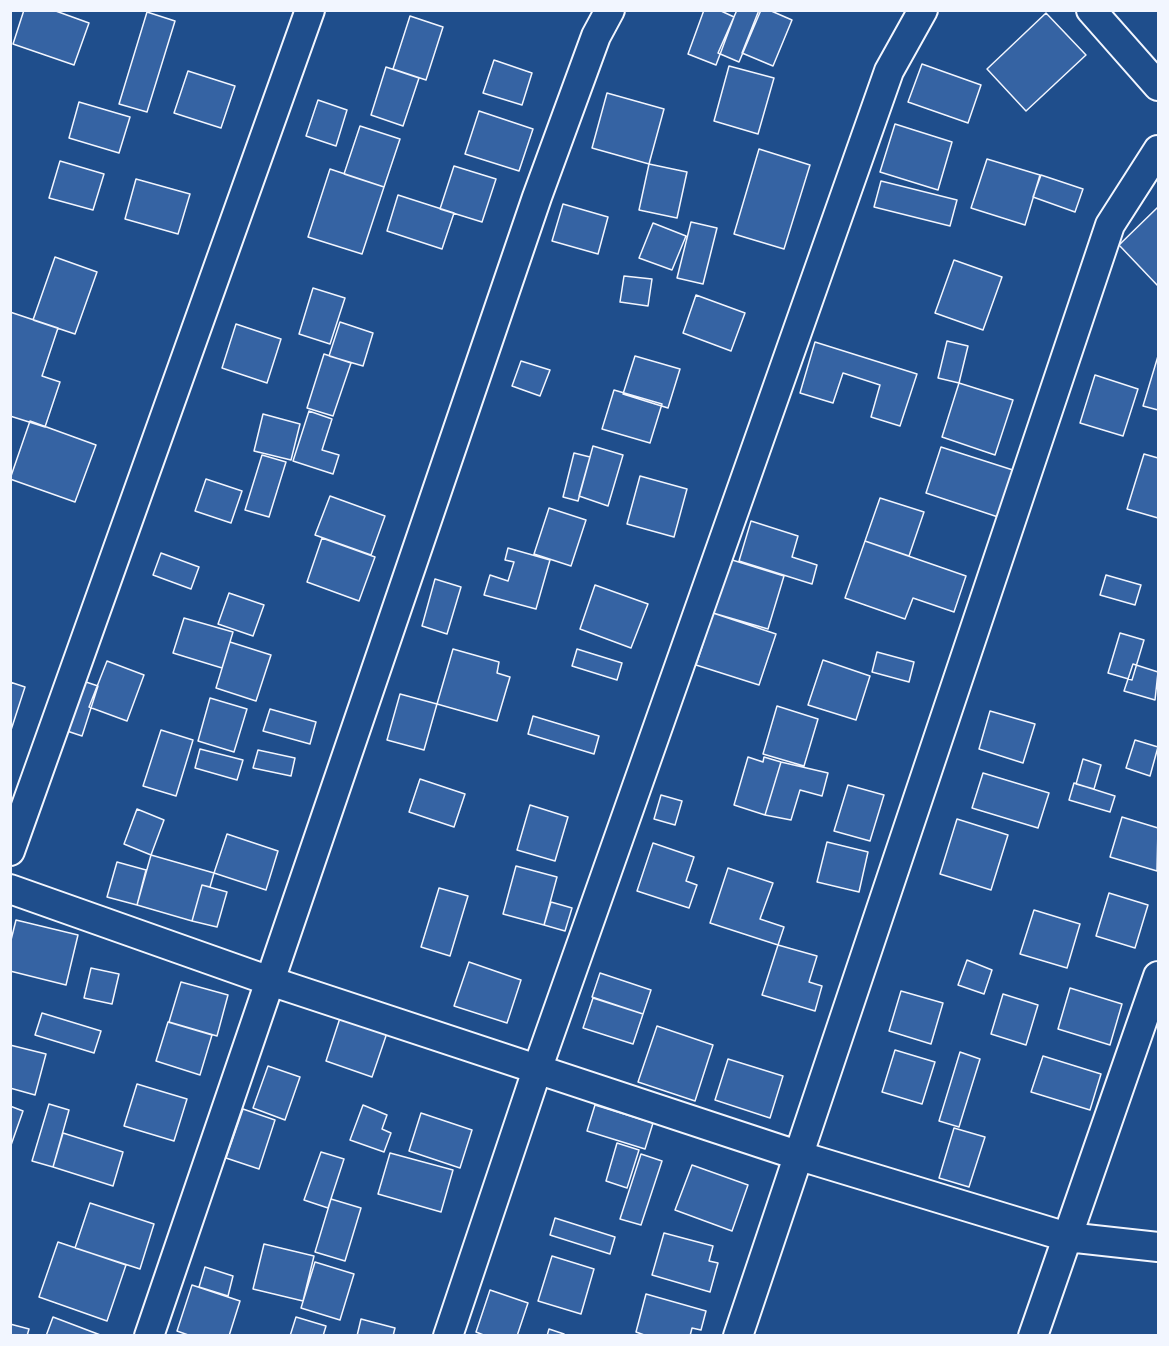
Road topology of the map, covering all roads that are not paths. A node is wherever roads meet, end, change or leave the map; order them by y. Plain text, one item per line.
1 (310, 10) edge
2 (610, 10) edge
3 (923, 10) edge
4 (1091, 10) edge
5 (1158, 86) edge
6 (1158, 150) edge
7 (10, 851) edge
8 (10, 889) edge
9 (1158, 976) edge
10 (270, 981) junction
11 (537, 1070) junction
12 (800, 1156) junction
13 (1067, 1237) junction
14 (1158, 1247) edge
15 (149, 1335) edge
16 (448, 1335) edge
17 (738, 1335) edge
18 (1033, 1335) edge

1 - 7 street
2 - 10 street
3 - 11 street
4 - 5 street
6 - 12 street
8 - 10 street
9 - 13 street
10 - 11 street
10 - 15 street
11 - 12 street
11 - 16 street
12 - 13 street
12 - 17 street
13 - 14 street
13 - 18 street

